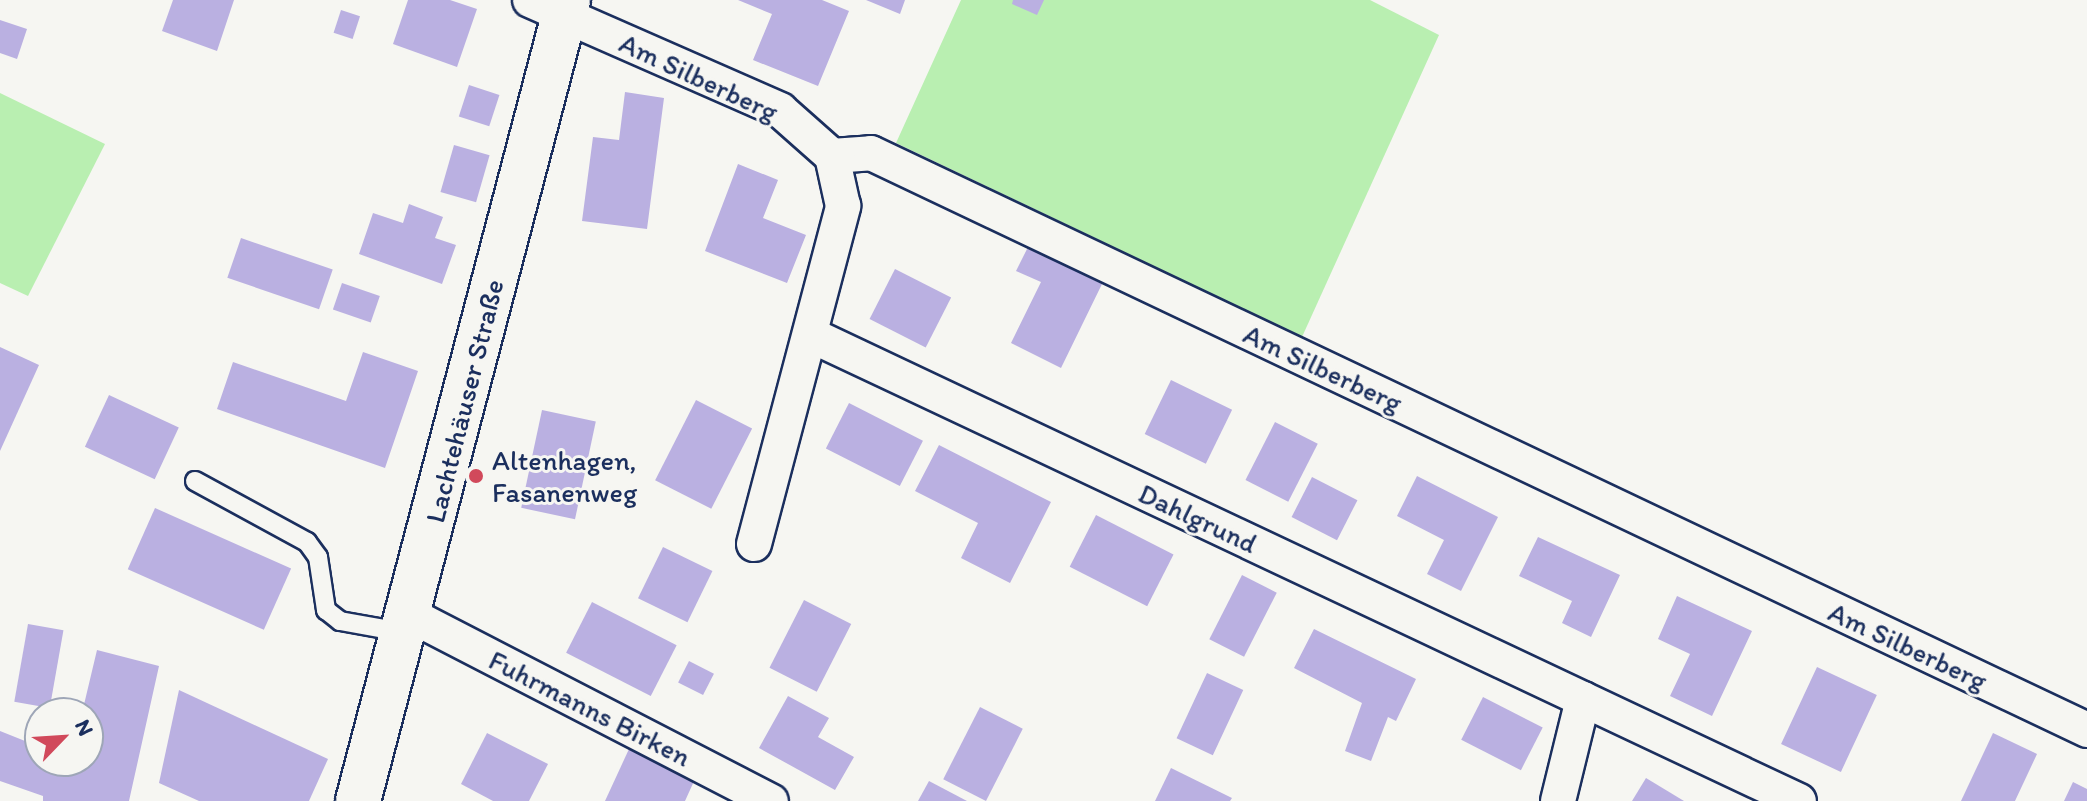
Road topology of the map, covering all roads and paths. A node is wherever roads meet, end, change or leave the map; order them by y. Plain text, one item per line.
1 (554, 5) edge
2 (832, 156) junction
3 (813, 336) junction
4 (195, 481) dead end
5 (754, 544) dead end
6 (407, 624) junction
7 (1583, 699) junction
8 (2087, 730) edge
9 (358, 801) edge
10 (771, 801) edge
11 (1558, 801) edge
12 (1799, 801) edge

1 - 2 street, Am Silberberg
1 - 6 street, Lachtehäuser Straße
2 - 3 street
2 - 8 street, Am Silberberg
3 - 5 street
3 - 7 street, Dahlgrund
4 - 6 lane
6 - 9 street, Lachtehäuser Straße
6 - 10 street, Fuhrmanns Birken
7 - 11 street
7 - 12 street, Dahlgrund

